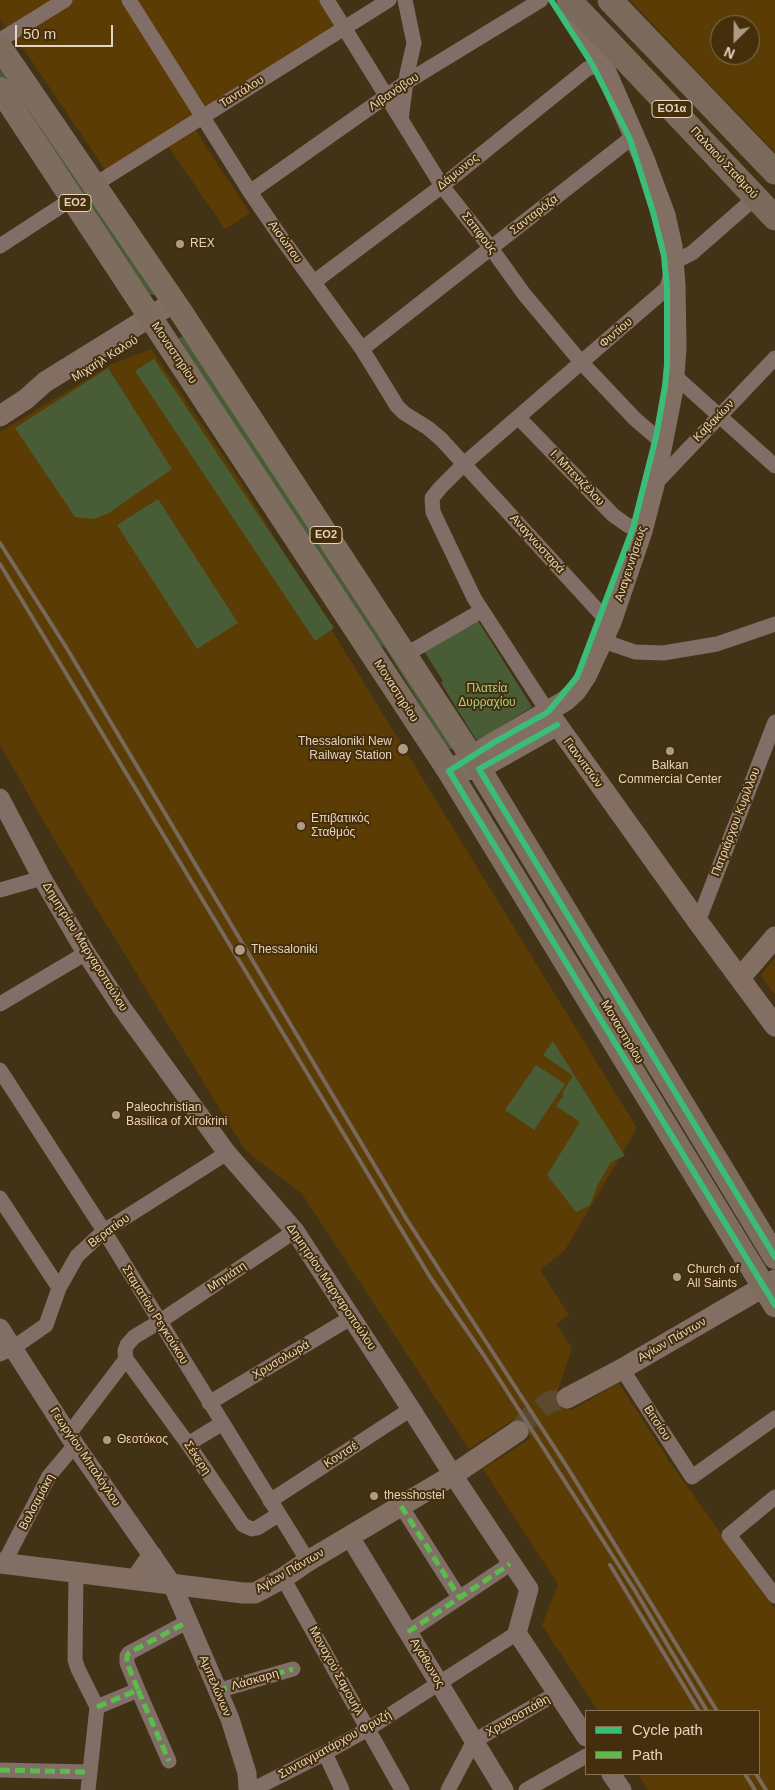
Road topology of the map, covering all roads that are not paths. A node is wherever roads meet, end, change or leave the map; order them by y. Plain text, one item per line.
1 (66, 0) edge
2 (129, 0) edge
3 (327, 0) edge
4 (389, 0) edge
5 (405, 0) edge
6 (542, 0) edge
7 (565, 0) edge
8 (569, 0) edge
9 (610, 0) edge
10 (344, 28) junction
11 (0, 40) edge
12 (0, 47) edge
13 (602, 63) junction
14 (405, 83) junction
15 (0, 89) edge
16 (387, 97) junction
17 (203, 116) junction
18 (401, 120) junction
19 (634, 136) junction
20 (775, 172) edge
21 (94, 185) junction
22 (442, 186) junction
23 (250, 192) junction
24 (756, 197) junction
25 (72, 199) junction
26 (775, 218) edge
27 (0, 246) edge
28 (491, 248) junction
29 (674, 262) junction
30 (314, 282) junction
31 (177, 307) junction
32 (154, 321) junction
33 (362, 349) junction
34 (775, 358) edge
35 (581, 362) junction
36 (674, 376) junction
37 (1, 413) edge
38 (719, 416) junction
39 (518, 417) junction
40 (663, 440) junction
41 (464, 464) junction
42 (775, 466) edge
43 (654, 485) junction
44 (642, 531) junction
45 (481, 611) junction
46 (612, 622) junction
47 (775, 624) edge
48 (603, 641) junction
49 (405, 655) junction
50 (552, 718) junction
51 (775, 722) edge
52 (475, 763) junction
53 (449, 771) junction
54 (0, 798) edge
55 (42, 878) junction
56 (0, 890) edge
57 (698, 922) junction
58 (775, 937) edge
59 (86, 953) junction
60 (740, 978) junction
61 (0, 1004) edge
62 (775, 1026) edge
63 (0, 1070) edge
64 (227, 1153) junction
65 (0, 1198) edge
66 (104, 1231) junction
67 (295, 1231) junction
68 (775, 1257) edge
69 (59, 1288) junction
70 (771, 1291) edge
71 (352, 1318) junction
72 (159, 1322) junction
73 (0, 1328) edge
74 (7, 1351) edge
75 (126, 1359) junction
76 (622, 1369) junction
77 (567, 1398) tunnel mouth
78 (209, 1403) junction
79 (411, 1409) junction
80 (775, 1418) edge
81 (221, 1424) junction
82 (518, 1431) tunnel mouth
83 (72, 1439) junction
84 (188, 1444) junction
85 (453, 1475) junction
86 (775, 1497) edge
87 (270, 1501) junction
88 (401, 1506) junction
89 (278, 1515) junction
90 (350, 1536) junction
91 (152, 1556) junction
92 (308, 1561) junction
93 (2, 1563) edge
94 (510, 1564) junction
95 (76, 1572) junction
96 (283, 1578) junction
97 (136, 1580) junction
98 (172, 1584) junction
99 (775, 1596) edge
100 (459, 1597) junction
101 (187, 1622) junction
102 (408, 1632) junction
103 (517, 1633) junction
104 (293, 1669) dead end
105 (438, 1682) junction
106 (138, 1690) junction
107 (217, 1691) junction
108 (557, 1692) junction
109 (97, 1707) junction
110 (368, 1729) junction
111 (585, 1735) edge
112 (474, 1741) junction
113 (325, 1753) junction
114 (585, 1757) edge
115 (169, 1761) dead end
116 (0, 1770) edge
117 (90, 1772) junction
118 (612, 1775) edge
119 (88, 1790) edge
120 (248, 1790) edge
121 (252, 1790) edge
122 (342, 1790) edge
123 (402, 1790) edge
124 (448, 1790) edge
125 (504, 1790) edge
126 (526, 1790) edge
127 (622, 1790) edge

1 - 11 street
2 - 17 street, Αισώπου
3 - 10 street, Σαπφούς
4 - 10 street, Ταντάλου
5 - 14 street
6 - 14 street, Λιβανόβου
7 - 13 main road, Αναγεννήσεως
8 - 24 highway, Παλαιού Σταθμού / ΕΟ1α
9 - 20 highway, ΕΟ1α
10 - 16 street, Σαπφούς
10 - 17 street, Ταντάλου
12 - 21 main road, Μοναστηρίου / ΕΟ2
13 - 19 main road, Αναγεννήσεως
13 - 22 street, Δάμωνος
14 - 16 street, Λιβανόβου
14 - 18 street
15 - 25 main road, Μοναστηρίου / ΕΟ2
16 - 18 street, Σαπφούς
16 - 23 street, Λιβανόβου
17 - 21 street, Ταντάλου
17 - 23 street, Αισώπου
18 - 22 street, Σαπφούς
19 - 28 street, Σανταρόζα
19 - 29 main road, Αναγεννήσεως
21 - 31 main road, Μοναστηρίου / ΕΟ2
22 - 28 street, Σαπφούς
22 - 30 street, Δάμωνος
23 - 30 street, Αισώπου
24 - 26 highway, Παλαιού Σταθμού / ΕΟ1α
24 - 29 street
25 - 27 street
25 - 32 main road, Μοναστηρίου / ΕΟ2
28 - 33 street, Σανταρόζα
28 - 35 street, Σαπφούς
29 - 35 street, Φιντίου
29 - 36 main road, Αναγεννήσεως
30 - 33 street, Αισώπου
31 - 32 main road, Μιχαήλ Καλού
31 - 49 main road, Μοναστηρίου / ΕΟ2
32 - 37 main road, Μιχαήλ Καλού
32 - 53 main road, Μοναστηρίου / ΕΟ2
33 - 41 street, Αισώπου
34 - 38 street, Καβακίων
35 - 39 street, Φιντίου
35 - 40 street, Σαπφούς
36 - 38 street
36 - 40 main road, Αναγεννήσεως
38 - 42 street
38 - 43 street, Καβακίων
39 - 41 street, Φιντίου
39 - 44 street, Ι. Μπενιζέλου
40 - 43 main road, Αναγεννήσεως
41 - 45 street, Γιαννιτσών
41 - 46 street, Αναγνωσταρά
43 - 44 main road, Αναγεννήσεως
44 - 46 main road, Αναγεννήσεως
45 - 49 street
45 - 50 street, Γιαννιτσών
46 - 48 main road, Αναγεννήσεως
47 - 48 street
48 - 50 main road, Αναγεννήσεως
49 - 52 main road, Μοναστηρίου / ΕΟ2
50 - 52 main road, Αναγεννήσεως
50 - 57 main road, Γιαννιτσών
51 - 57 street, Πατριάρχου Κυρίλλου
52 - 53 main road, Αναγεννήσεως
52 - 68 main road, Μοναστηρίου / ΕΟ2
53 - 70 main road, Μοναστηρίου / ΕΟ2
54 - 55 street, Δημητρίου Μαργαροπούλου
55 - 56 street
55 - 59 street, Δημητρίου Μαργαροπούλου
57 - 60 main road, Γιαννιτσών
58 - 60 main road
59 - 61 street
59 - 64 street, Δημητρίου Μαργαροπούλου
60 - 62 main road, Γιαννιτσών
63 - 66 street, Σταματίου Ρεγκούκου
64 - 66 street, Βερατίου
64 - 67 street, Δημητρίου Μαργαροπούλου
65 - 69 street
66 - 69 street, Βερατίου
66 - 72 street, Σταματίου Ρεγκούκου
67 - 71 street, Δημητρίου Μαργαροπούλου
67 - 72 street, Μηνιάτη
69 - 74 street, Βερατίου
70 - 76 main road, Αγίων Πάντων
71 - 78 street, Χρυσολωρά
71 - 79 street, Δημητρίου Μαργαροπούλου
72 - 75 street
72 - 78 street, Σταματίου Ρεγκούκου
73 - 74 street, Γεωργίου Μπαλόγλου
74 - 83 street, Γεωργίου Μπαλόγλου
75 - 83 street
75 - 84 street, Σέκερη
76 - 77 main road, Αγίων Πάντων
76 - 80 street, Βιτσίου
78 - 81 street, Σταματίου Ρεγκούκου
79 - 85 street, Δημητρίου Μαργαροπούλου
79 - 87 street, Κοντσέ
81 - 84 street
81 - 87 street, Σταματίου Ρεγκούκου
82 - 85 main road, Αγίων Πάντων
83 - 91 street, Γεωργίου Μπαλόγλου
83 - 93 street, Βαλσαμάκη
84 - 89 street, Σέκερη
85 - 88 main road, Αγίων Πάντων
85 - 94 street, Δημητρίου Μαργαροπούλου
86 - 99 street
87 - 89 street, Σταματίου Ρεγκούκου
88 - 90 main road, Αγίων Πάντων
88 - 100 street
89 - 92 street, Σταματίου Ρεγκούκου
90 - 92 main road, Αγίων Πάντων
90 - 102 street, Αγάθωνος
91 - 97 main road
91 - 98 street, Γεωργίου Μπαλόγλου
92 - 96 main road, Αγίων Πάντων
93 - 95 main road, Αγίων Πάντων
94 - 100 street
94 - 103 street, Δημητρίου Μαργαροπούλου
95 - 97 main road, Αγίων Πάντων
95 - 109 street
96 - 98 main road, Αγίων Πάντων
96 - 110 street, Μοναχού Σαμουήλ
97 - 98 main road, Αγίων Πάντων
98 - 101 street, Αμπελώνων
100 - 102 street
101 - 106 street
101 - 107 street, Αμπελώνων
102 - 105 street, Αγάθωνος
103 - 105 street, Συνταγματάρχου Φρυζή
103 - 108 street
104 - 107 street, Λάσκαρη
105 - 110 street, Συνταγματάρχου Φρυζή
105 - 112 street, Αγάθωνος
106 - 109 street
106 - 115 street
107 - 120 street, Αμπελώνων
108 - 111 street
108 - 112 street, Χρυσοσπάθη
109 - 117 street
110 - 113 street, Συνταγματάρχου Φρυζή
110 - 123 street, Μοναχού Σαμουήλ
112 - 124 street, Χρυσοσπάθη
112 - 125 street, Αγάθωνος
113 - 121 street, Συνταγματάρχου Φρυζή
113 - 122 street
114 - 126 street
116 - 117 street
117 - 119 street
118 - 127 street

